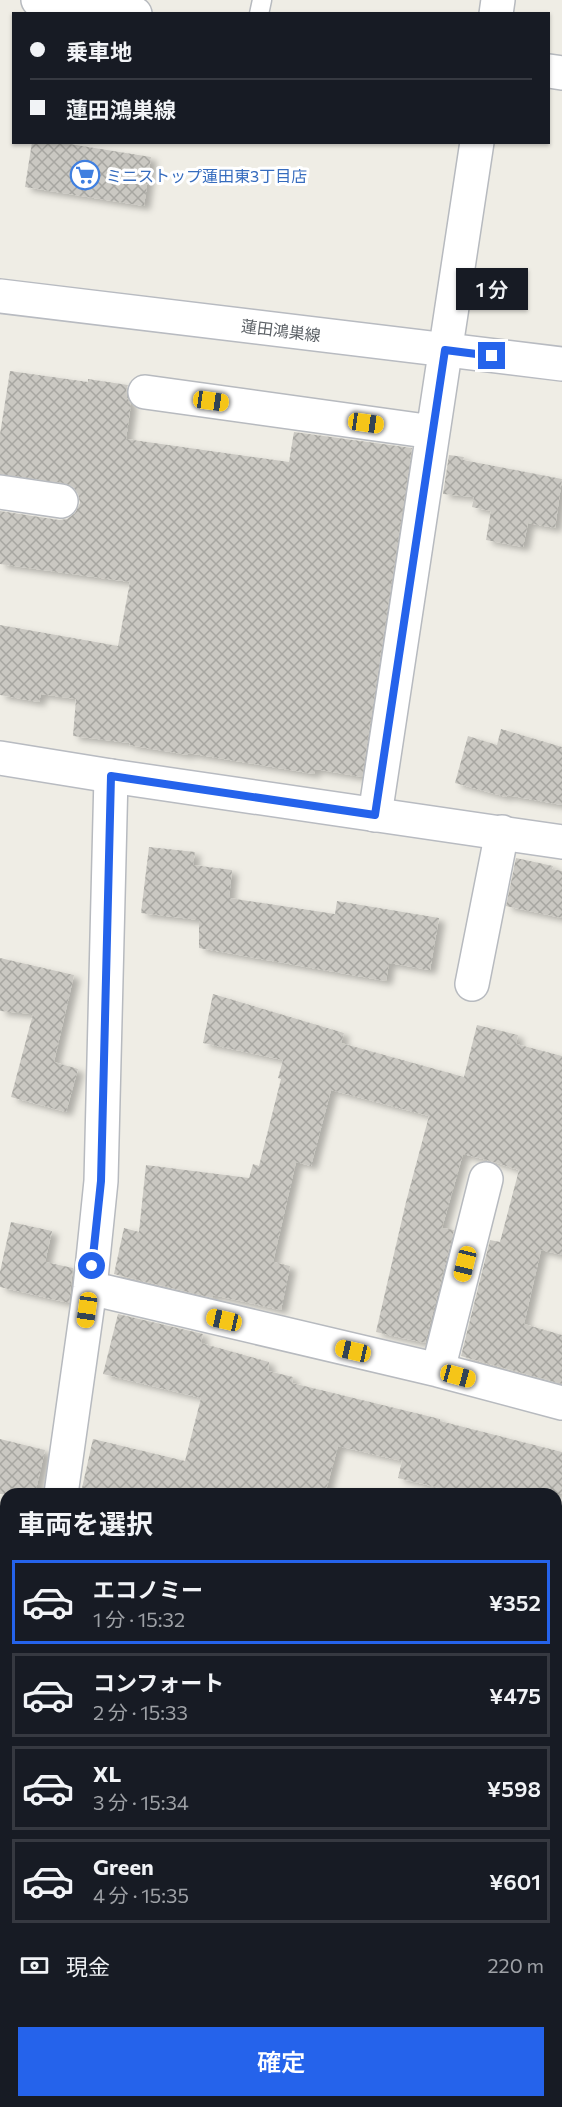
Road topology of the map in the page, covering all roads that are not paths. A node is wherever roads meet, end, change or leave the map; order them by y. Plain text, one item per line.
1 (38, 0) edge
2 (121, 12) edge
3 (477, 144) edge
4 (0, 296) edge
5 (445, 350) junction
6 (562, 364) edge
7 (145, 392) dead end
8 (433, 432) junction
9 (0, 492) edge
10 (61, 501) dead end
11 (0, 758) edge
12 (111, 776) junction
13 (375, 815) junction
14 (502, 832) junction
15 (562, 842) edge
16 (472, 984) dead end
17 (486, 1179) dead end
18 (90, 1287) junction
19 (438, 1371) junction
20 (562, 1403) edge
21 (62, 1488) edge

1 - 2 street
3 - 5 street
4 - 5 street, 蓮田鴻巣線
5 - 6 street, 蓮田鴻巣線
5 - 8 street
7 - 8 street
8 - 13 street
9 - 10 street
11 - 12 street
12 - 13 street
12 - 18 street
13 - 14 street
14 - 15 street
14 - 16 street
17 - 19 street
18 - 19 street
18 - 21 street
19 - 20 street

